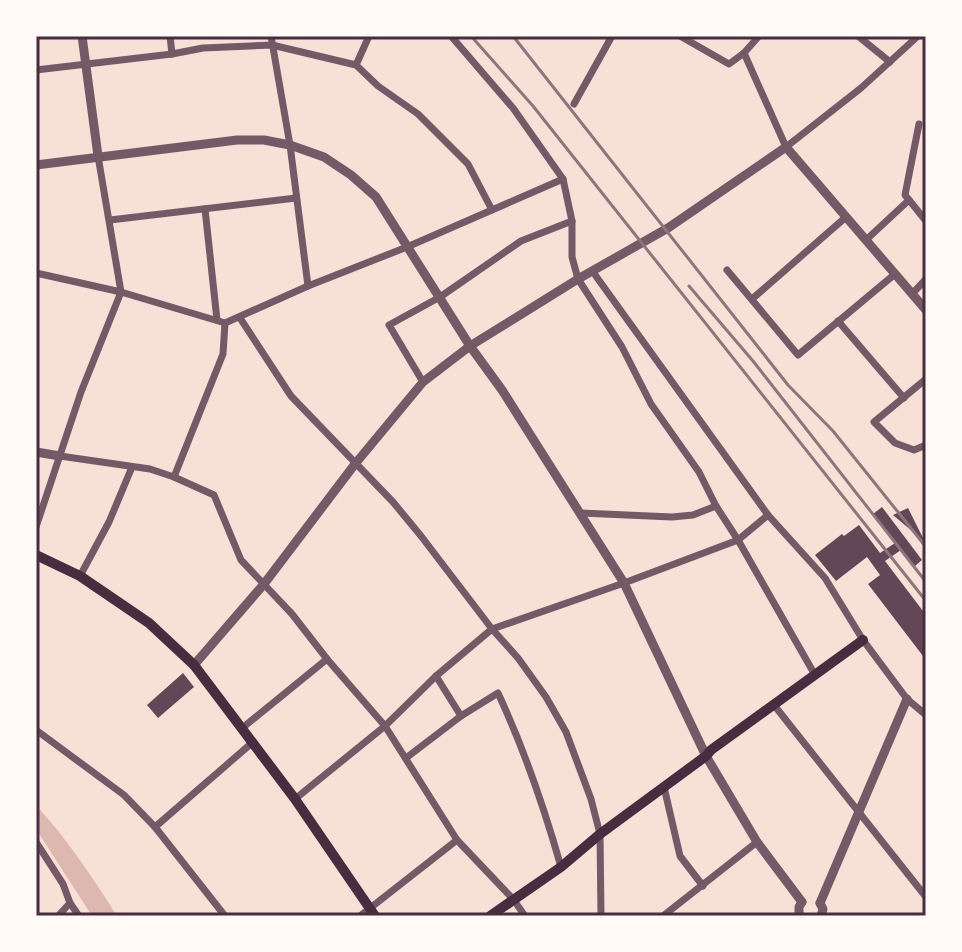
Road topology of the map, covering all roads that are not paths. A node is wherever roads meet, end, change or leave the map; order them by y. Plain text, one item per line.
1 (82, 36) edge
2 (170, 36) edge
3 (369, 36) edge
4 (451, 36) edge
5 (612, 36) edge
6 (680, 36) edge
7 (759, 36) edge
8 (858, 36) edge
9 (918, 36) edge
10 (272, 40) edge
11 (744, 53) junction
12 (172, 54) junction
13 (890, 62) junction
14 (86, 64) junction
15 (356, 65) junction
16 (36, 70) edge
17 (574, 104) dead end
18 (919, 124) dead end
19 (290, 145) junction
20 (786, 147) junction
21 (98, 156) junction
22 (36, 165) edge
23 (563, 179) junction
24 (296, 198) junction
25 (909, 200) junction
26 (205, 209) junction
27 (492, 210) junction
28 (846, 217) junction
29 (110, 220) junction
30 (572, 221) junction
31 (926, 221) edge
32 (866, 240) junction
33 (407, 247) junction
34 (727, 270) dead end
35 (593, 272) junction
36 (36, 273) edge
37 (895, 274) junction
38 (578, 279) junction
39 (926, 279) edge
40 (308, 286) junction
41 (121, 292) junction
42 (912, 294) junction
43 (440, 297) junction
44 (752, 299) junction
45 (926, 310) edge
46 (240, 318) junction
47 (221, 321) junction
48 (838, 321) junction
49 (470, 346) junction
50 (926, 379) edge
51 (423, 382) junction
52 (904, 398) junction
53 (926, 445) edge
54 (36, 452) edge
55 (60, 456) junction
56 (355, 464) junction
57 (132, 467) junction
58 (174, 477) junction
59 (716, 506) junction
60 (581, 513) junction
61 (768, 515) junction
62 (36, 527) edge
63 (738, 540) junction
64 (36, 555) edge
65 (80, 576) junction
66 (624, 583) junction
67 (264, 584) junction
68 (492, 629) junction
69 (863, 640) junction
70 (327, 659) junction
71 (194, 665) junction
72 (815, 675) junction
73 (436, 676) junction
74 (907, 699) junction
75 (774, 705) junction
76 (926, 715) edge
77 (461, 716) junction
78 (385, 726) junction
79 (241, 729) junction
80 (36, 730) edge
81 (253, 742) junction
82 (706, 756) junction
83 (406, 758) junction
84 (664, 787) junction
85 (295, 799) junction
86 (860, 812) junction
87 (155, 827) junction
88 (600, 834) junction
89 (457, 840) junction
90 (36, 842) edge
91 (757, 842) junction
92 (561, 867) junction
93 (703, 886) junction
94 (926, 897) edge
95 (513, 899) junction
96 (802, 902) junction
97 (70, 903) junction
98 (820, 903) junction
99 (368, 914) edge
100 (58, 916) edge
101 (79, 916) edge
102 (225, 916) edge
103 (490, 916) edge
104 (525, 916) edge
105 (601, 916) edge
106 (663, 916) edge
107 (799, 916) edge
108 (821, 916) edge

1 - 14 street
2 - 12 street
3 - 15 street
4 - 23 street
5 - 17 street
6 - 11 street
7 - 11 street
8 - 13 street
9 - 13 street
10 - 12 street
10 - 15 street
10 - 19 street
11 - 20 street
12 - 14 street
13 - 20 street
14 - 16 street
14 - 21 street
15 - 27 street
18 - 25 street
19 - 21 street
19 - 24 street
19 - 33 street
20 - 28 street
20 - 35 street
21 - 22 street
21 - 29 street
23 - 27 street
23 - 30 street
24 - 26 street
24 - 40 street
25 - 31 street
25 - 32 street
26 - 29 street
26 - 47 street
27 - 33 street
28 - 32 street
28 - 44 street
29 - 41 street
30 - 38 street
30 - 43 street
32 - 37 street
33 - 40 street
33 - 43 street
34 - 44 street
35 - 38 street
35 - 61 street
36 - 41 street
37 - 42 street
37 - 48 street
38 - 49 street
38 - 59 street
39 - 42 street
40 - 46 street
41 - 47 street
41 - 55 street
42 - 45 street
43 - 49 street
43 - 51 street
44 - 48 street
46 - 47 street
46 - 56 street
47 - 58 street
48 - 52 street
49 - 51 street
49 - 60 street
50 - 52 street
51 - 56 street
52 - 53 street
54 - 55 street
55 - 57 street
55 - 62 street
56 - 67 street
56 - 68 street
57 - 58 street
57 - 65 street
58 - 67 street
59 - 60 street
59 - 63 street
60 - 66 street
61 - 63 street
61 - 69 street
63 - 66 street
63 - 72 street
64 - 65 main road
65 - 71 main road
66 - 68 street
66 - 82 street
67 - 70 street
67 - 71 street
68 - 73 street
68 - 88 street
69 - 72 main road
69 - 74 street
70 - 78 street
70 - 79 street
71 - 79 main road
72 - 75 main road
73 - 77 street
73 - 78 street
74 - 76 street
74 - 86 street
75 - 82 main road
75 - 86 street
77 - 83 street
77 - 92 street
78 - 83 street
78 - 85 street
79 - 81 main road
80 - 87 street
81 - 85 main road
81 - 87 street
82 - 84 main road
82 - 91 street
83 - 89 street
84 - 88 main road
84 - 93 street
85 - 99 main road
86 - 94 street
86 - 98 street
87 - 102 street
88 - 92 main road
88 - 105 street
89 - 95 street
89 - 99 street
90 - 97 street
91 - 93 street
91 - 96 street
92 - 95 main road
93 - 106 street
95 - 103 main road
95 - 104 street
96 - 98 street
96 - 107 street
97 - 100 street
97 - 101 street
98 - 108 street

